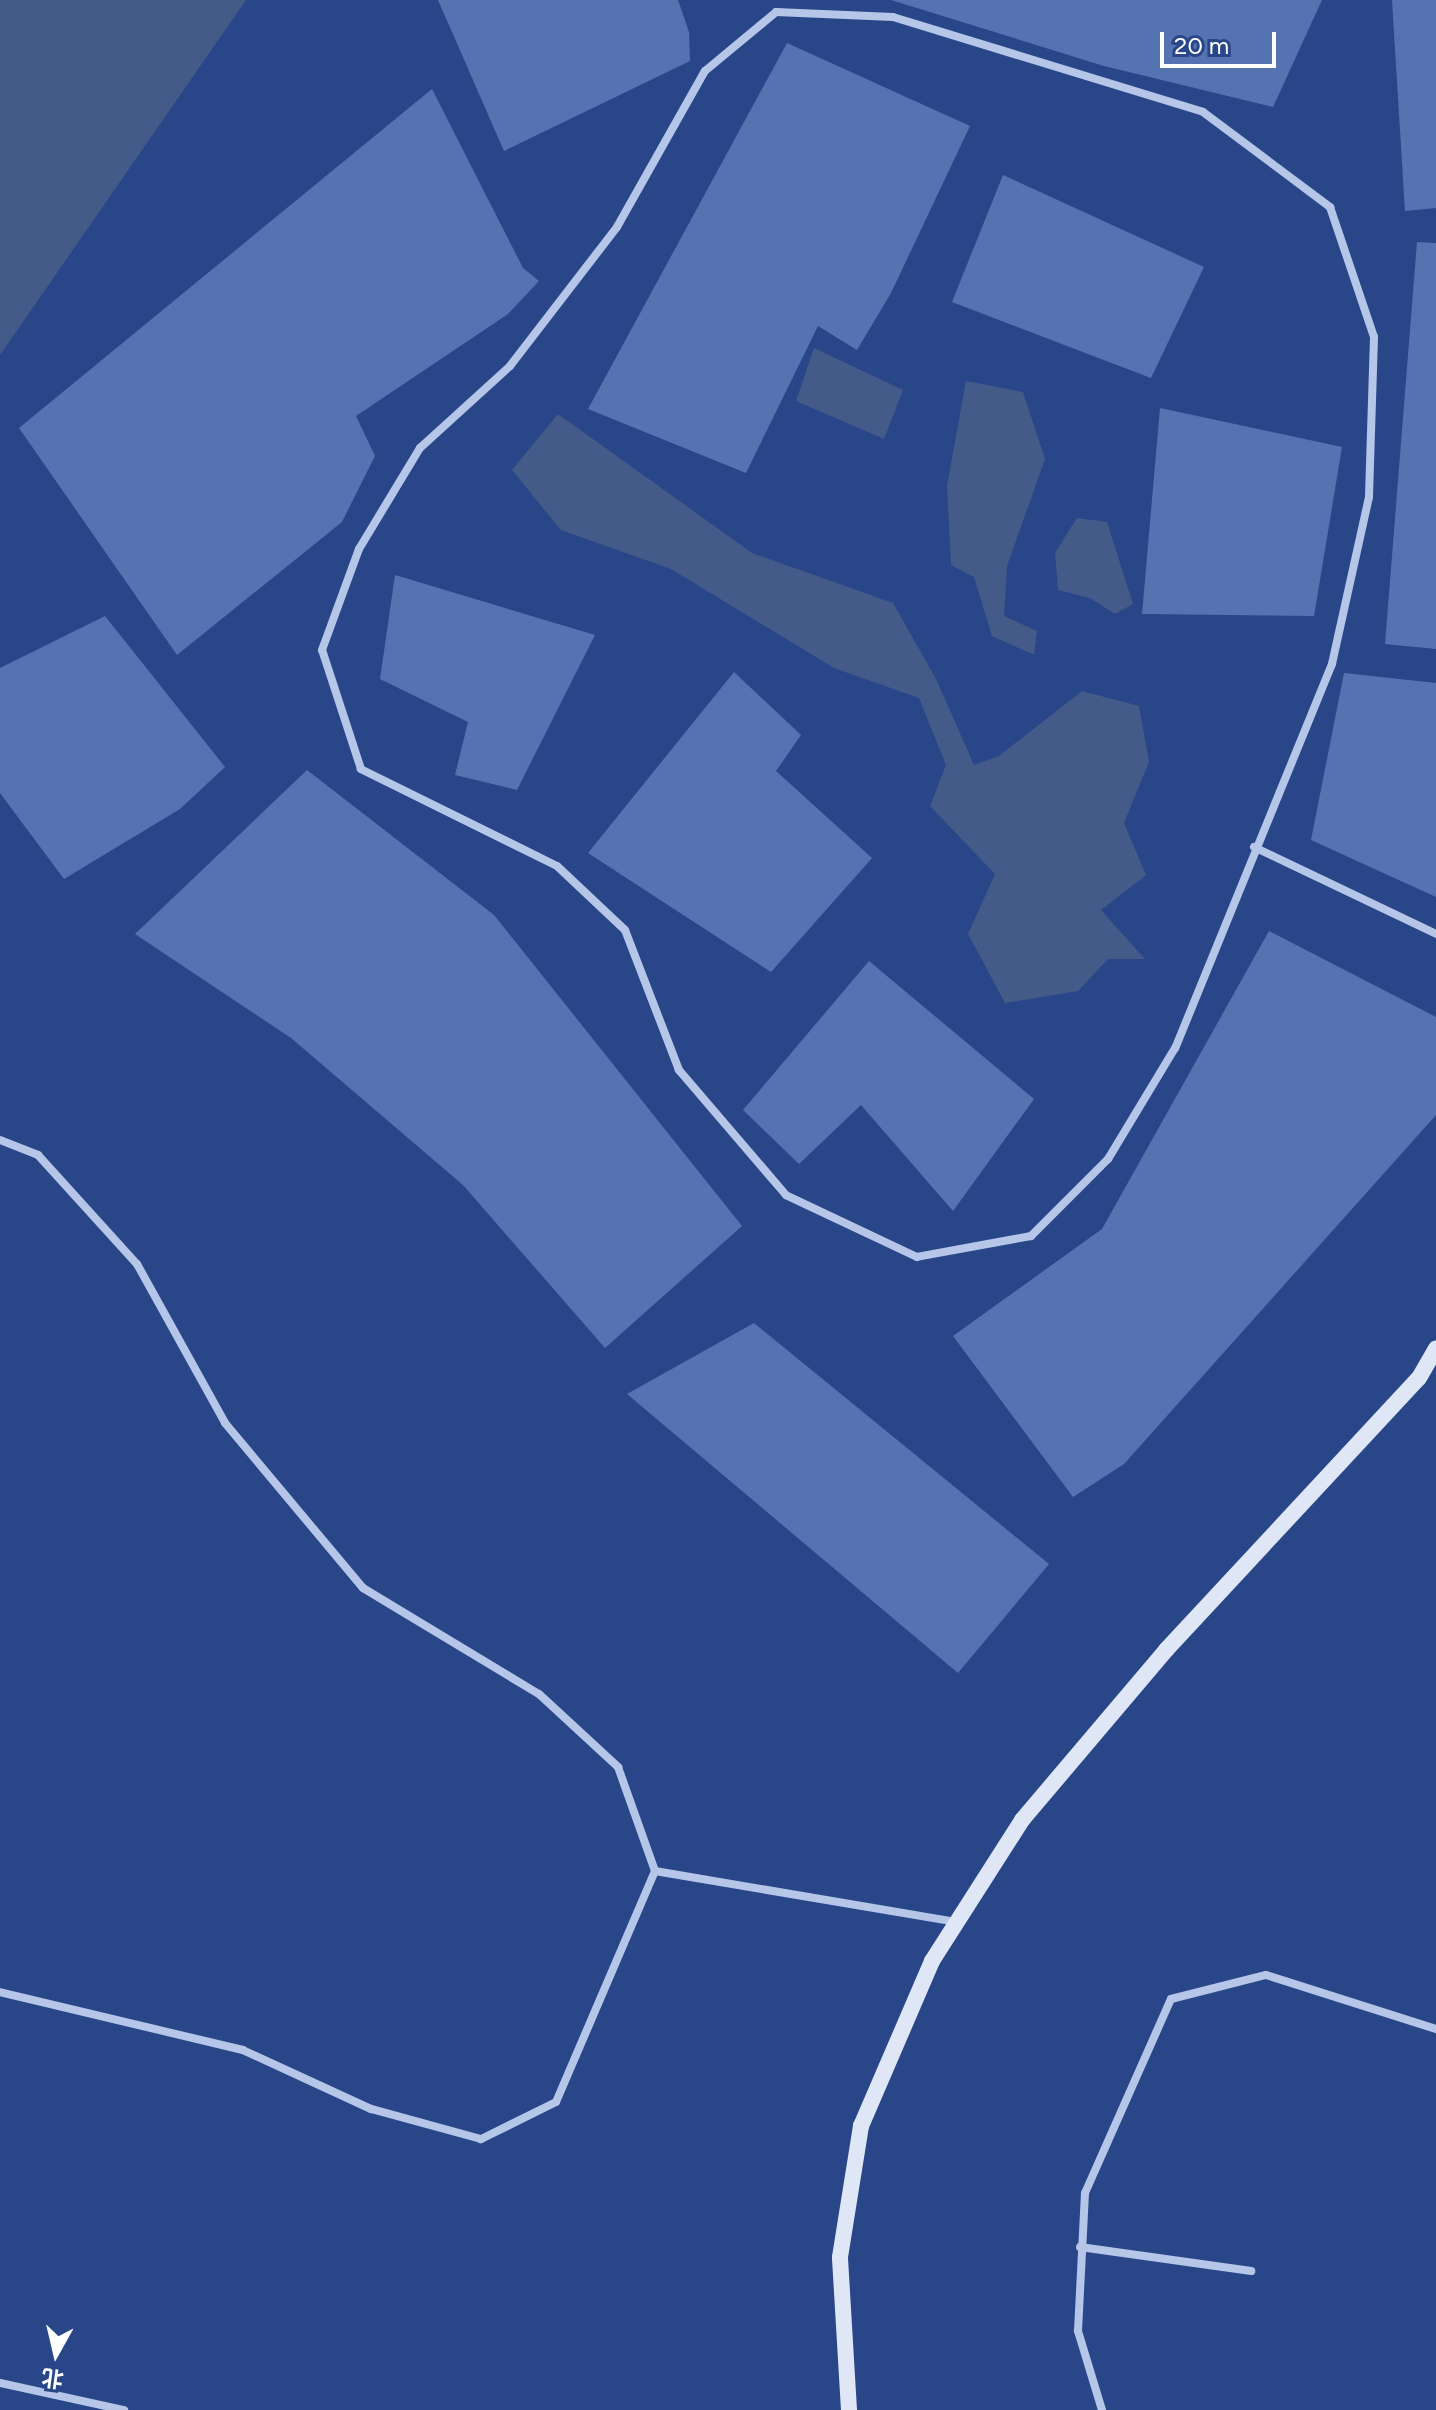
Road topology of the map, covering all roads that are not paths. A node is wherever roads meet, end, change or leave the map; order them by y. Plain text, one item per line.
1 (1254, 847) junction
2 (1436, 934) edge
3 (0, 1140) edge
4 (1436, 1348) edge
5 (655, 1871) junction
6 (957, 1922) junction
7 (0, 1992) edge
8 (1436, 2029) edge
9 (1080, 2247) junction
10 (1251, 2271) dead end
11 (0, 2383) edge
12 (124, 2410) edge
13 (849, 2410) edge
14 (1102, 2410) edge

1 - 1 street
1 - 2 street
3 - 5 street
4 - 6 street
5 - 6 street
5 - 7 street
6 - 13 street
8 - 9 street
9 - 10 street
9 - 14 street
11 - 12 street

